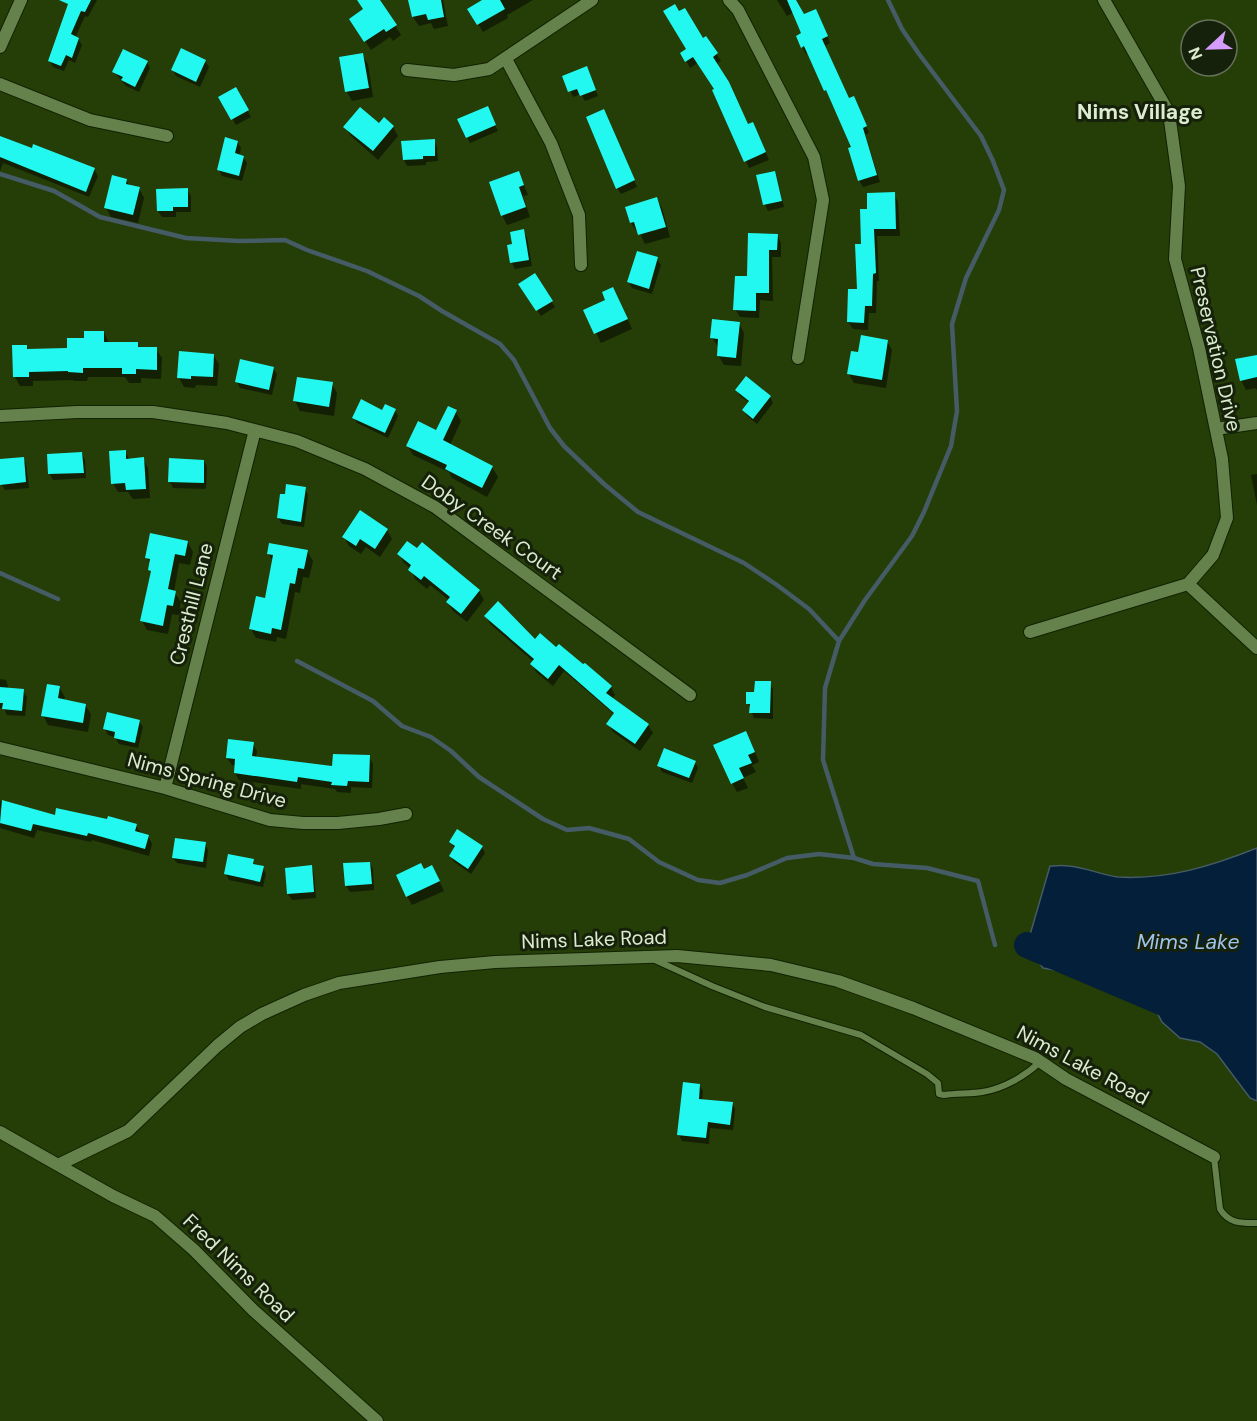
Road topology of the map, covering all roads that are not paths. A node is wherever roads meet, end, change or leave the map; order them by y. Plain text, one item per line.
1 (21, 0) edge
2 (592, 0) edge
3 (729, 0) edge
4 (1104, 0) edge
5 (0, 47) edge
6 (506, 58) junction
7 (407, 70) dead end
8 (0, 84) edge
9 (167, 136) dead end
10 (581, 265) dead end
11 (798, 358) dead end
12 (0, 416) edge
13 (1257, 423) edge
14 (1216, 429) junction
15 (255, 430) junction
16 (1188, 584) junction
17 (1030, 632) dead end
18 (1257, 648) edge
19 (690, 695) dead end
20 (0, 748) edge
21 (165, 788) junction
22 (406, 814) dead end
23 (647, 957) junction
24 (1041, 1062) junction
25 (0, 1132) edge
26 (1214, 1157) joint
27 (58, 1165) junction
28 (1257, 1223) edge
29 (377, 1421) edge

1 - 5 street
2 - 6 street
3 - 11 street
4 - 14 street, Preservation Drive
6 - 7 street
6 - 10 street
8 - 9 street
12 - 15 street, Doby Creek Court
13 - 14 street
14 - 16 street, Preservation Drive
15 - 19 street, Doby Creek Court
15 - 21 street, Cresthill Lane
16 - 17 street
16 - 18 street
20 - 21 street, Nims Spring Drive
21 - 22 street, Nims Spring Drive
23 - 24 street, Nims Lake Road
23 - 24 lane
23 - 27 street, Nims Lake Road
24 - 26 street, Nims Lake Road
25 - 27 street
26 - 28 lane
27 - 29 street, Fred Nims Road

